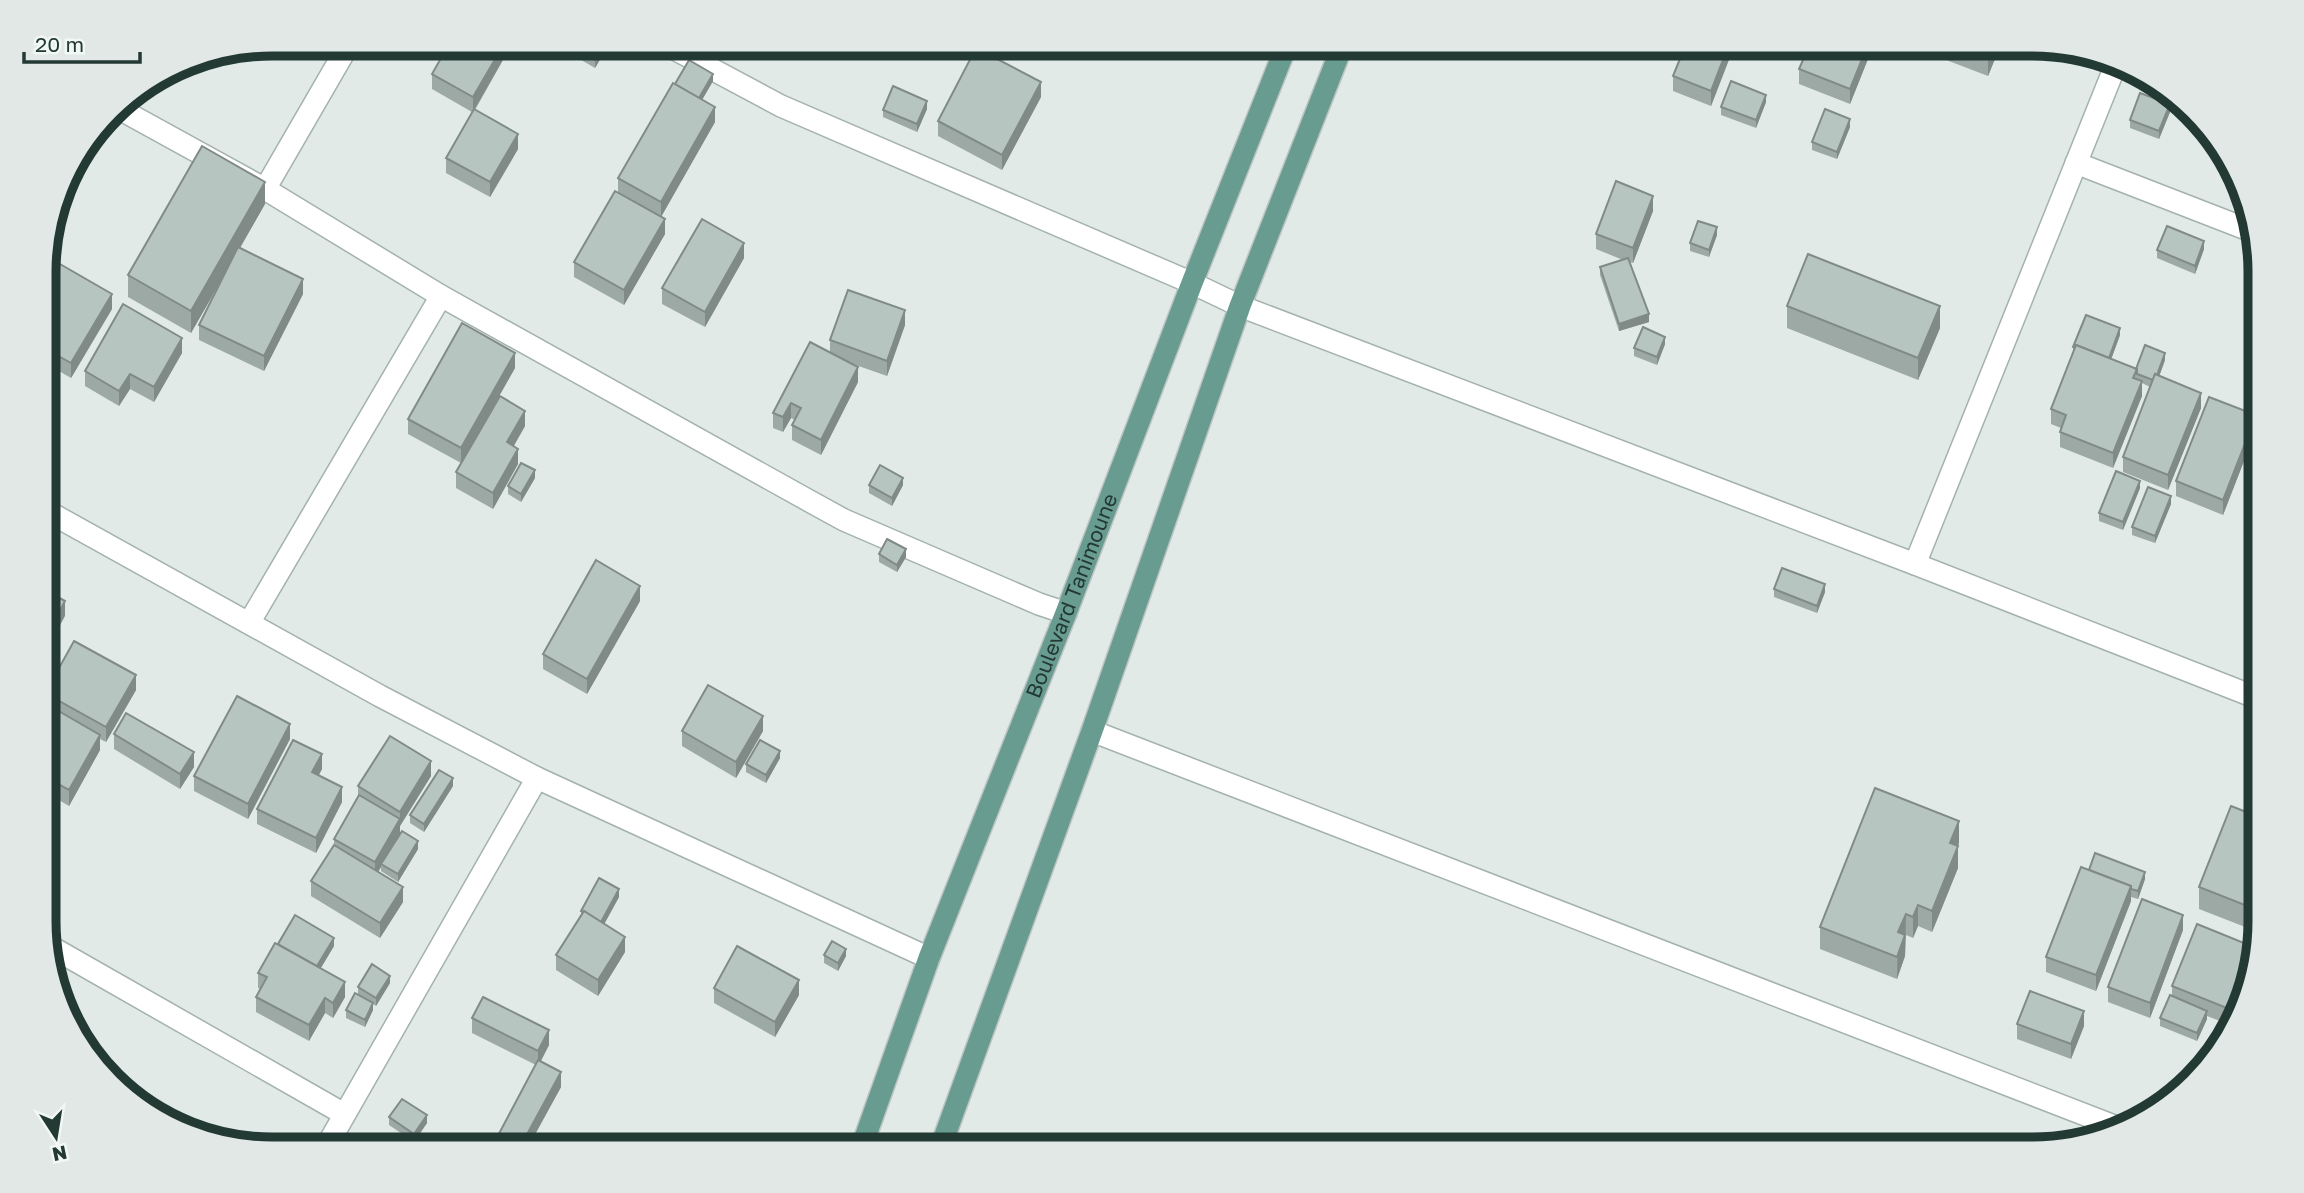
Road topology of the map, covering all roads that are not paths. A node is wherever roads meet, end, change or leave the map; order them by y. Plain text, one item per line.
1 (342, 56) edge
2 (687, 56) edge
3 (1282, 56) edge
4 (1338, 56) edge
5 (2113, 71) edge
6 (127, 113) edge
7 (2076, 163) junction
8 (265, 189) junction
9 (2243, 228) edge
10 (1192, 283) junction
11 (441, 296) junction
12 (1240, 306) junction
13 (56, 516) edge
14 (1915, 564) junction
15 (1066, 613) junction
16 (249, 623) junction
17 (2248, 694) edge
18 (1092, 732) junction
19 (537, 778) junction
20 (58, 951) edge
21 (929, 958) junction
22 (344, 1114) junction
23 (2107, 1124) edge
24 (332, 1137) edge
25 (865, 1137) edge
26 (944, 1137) edge

1 - 8 street
2 - 10 street
3 - 10 main road, Boulevard Tanimoune
4 - 12 main road
5 - 7 street
6 - 8 street
7 - 9 street
7 - 14 street
8 - 11 street
10 - 12 street
10 - 15 main road, Boulevard Tanimoune
11 - 15 street
11 - 16 street
12 - 14 street
12 - 18 main road
13 - 16 street
14 - 17 street
15 - 21 main road, Boulevard Tanimoune
16 - 19 street
18 - 23 street
18 - 26 main road
19 - 21 street
19 - 22 street
20 - 22 street
21 - 25 main road, Boulevard Tanimoune
22 - 24 street

